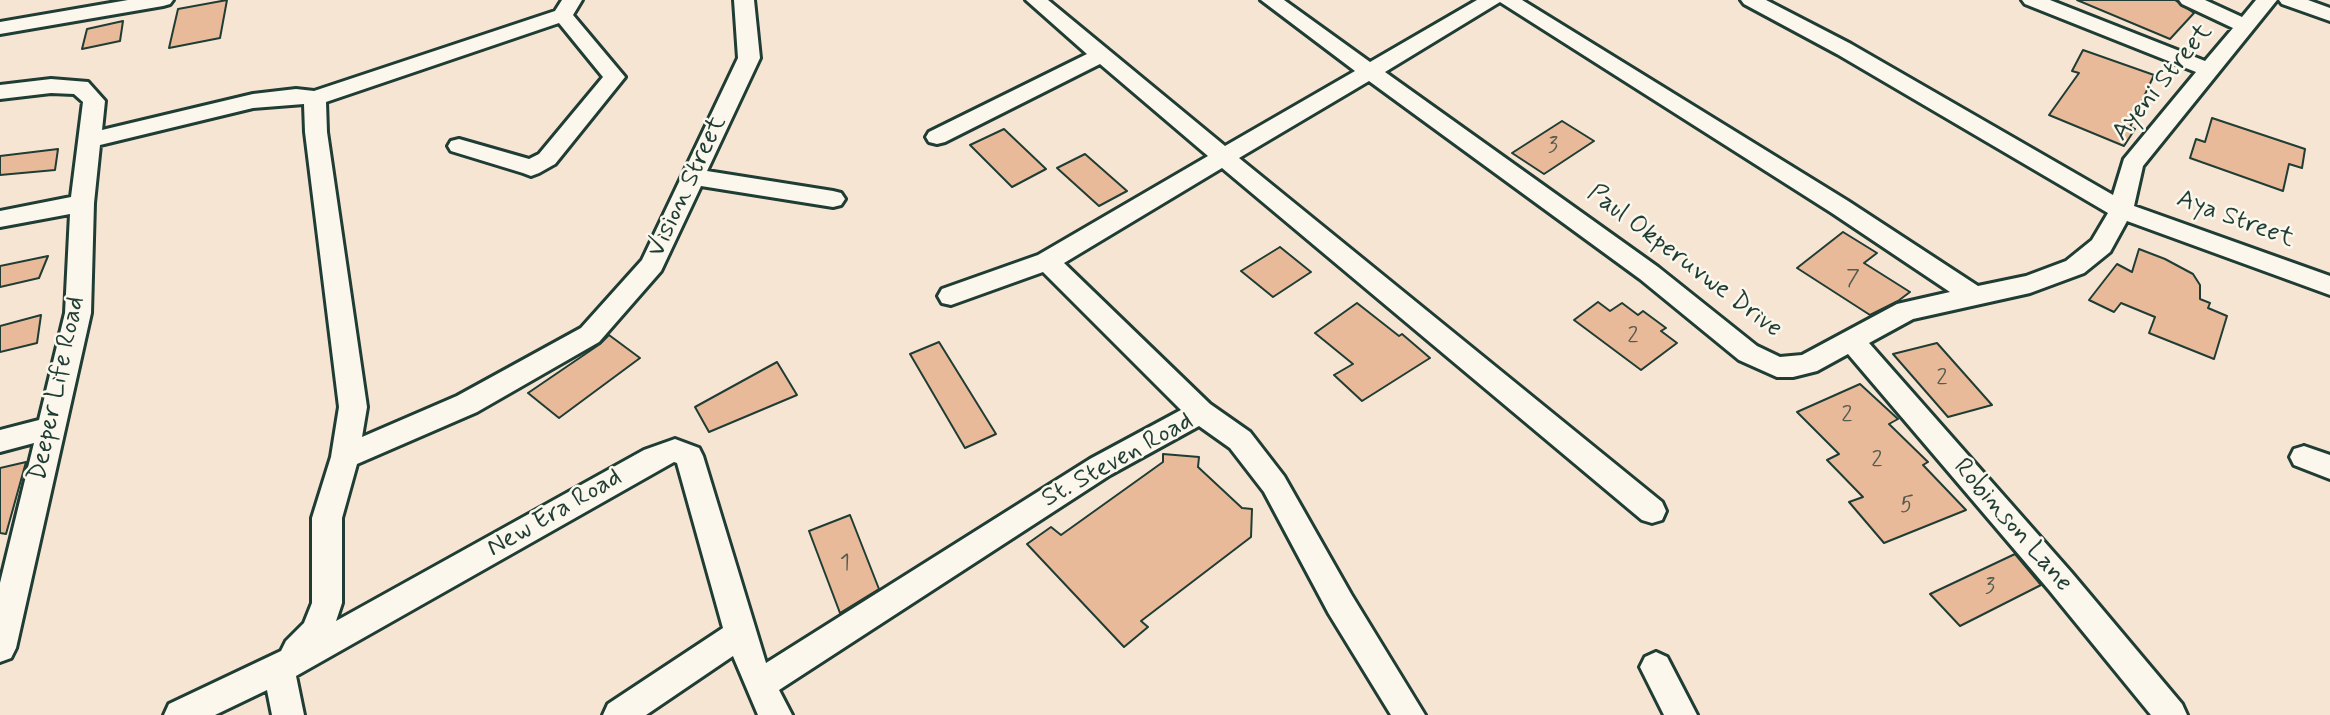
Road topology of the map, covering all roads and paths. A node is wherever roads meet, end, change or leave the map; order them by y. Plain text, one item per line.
1 (163, 0) edge
2 (744, 0) edge
3 (1035, 0) edge
4 (1271, 0) edge
5 (1491, 0) edge
6 (1508, 0) edge
7 (1751, 0) edge
8 (2032, 0) edge
9 (2189, 0) edge
10 (2267, 0) edge
11 (2289, 0) edge
12 (129, 3) edge
13 (568, 8) edge
14 (2330, 15) edge
15 (2245, 26) junction
16 (0, 29) edge
17 (1102, 55) junction
18 (2209, 70) junction
19 (1371, 72) junction
20 (0, 92) edge
21 (315, 98) junction
22 (937, 137) dead end
23 (88, 141) junction
24 (459, 146) dead end
25 (1225, 157) junction
26 (693, 177) junction
27 (833, 199) dead end
28 (82, 203) junction
29 (2121, 210) junction
30 (0, 219) edge
31 (1047, 261) junction
32 (2330, 286) edge
33 (950, 296) dead end
34 (1974, 296) junction
35 (1851, 340) junction
36 (1200, 412) junction
37 (50, 428) junction
38 (0, 441) edge
39 (345, 457) junction
40 (1652, 511) dead end
41 (4, 619) edge
42 (740, 634) junction
43 (0, 648) edge
44 (1656, 667) dead end
45 (279, 669) junction
46 (759, 685) junction
47 (180, 715) edge
48 (289, 715) edge
49 (619, 715) edge
50 (776, 715) edge
51 (1409, 715) edge
52 (1681, 715) edge
53 (2171, 715) edge

1 - 12 street
2 - 26 street, Vision Street
3 - 17 street
4 - 19 street, Paul Okperuvwe Drive
5 - 19 street
6 - 34 street
7 - 29 street, Aya Street
8 - 18 street
9 - 15 street
10 - 15 street, Ayeni Street
11 - 14 street
12 - 16 street
13 - 21 street
13 - 24 street
15 - 18 street, Ayeni Street
17 - 22 street
17 - 25 street
18 - 29 street, Ayeni Street
19 - 25 street
19 - 35 street, Paul Okperuvwe Drive
20 - 23 street, Deeper Life Road
21 - 23 street
21 - 39 street
23 - 28 street, Deeper Life Road
25 - 31 street
25 - 40 street
26 - 27 street
26 - 39 street, Vision Street
28 - 30 street
28 - 37 street, Deeper Life Road
29 - 32 street, Aya Street
29 - 34 street, Paul Okperuvwe Drive
31 - 33 street
31 - 36 street
34 - 35 street, Paul Okperuvwe Drive
35 - 53 street, Robinson Lane
36 - 46 street, St. Steven Road
36 - 51 street, St. Steven Road
37 - 38 street
37 - 41 street, Deeper Life Road
39 - 45 street
41 - 43 street, Deeper Life Road
42 - 45 street, New Era Road
42 - 46 street, New Era Road
42 - 49 street
44 - 52 street
45 - 47 street, New Era Road
45 - 48 street
46 - 50 street, New Era Road

